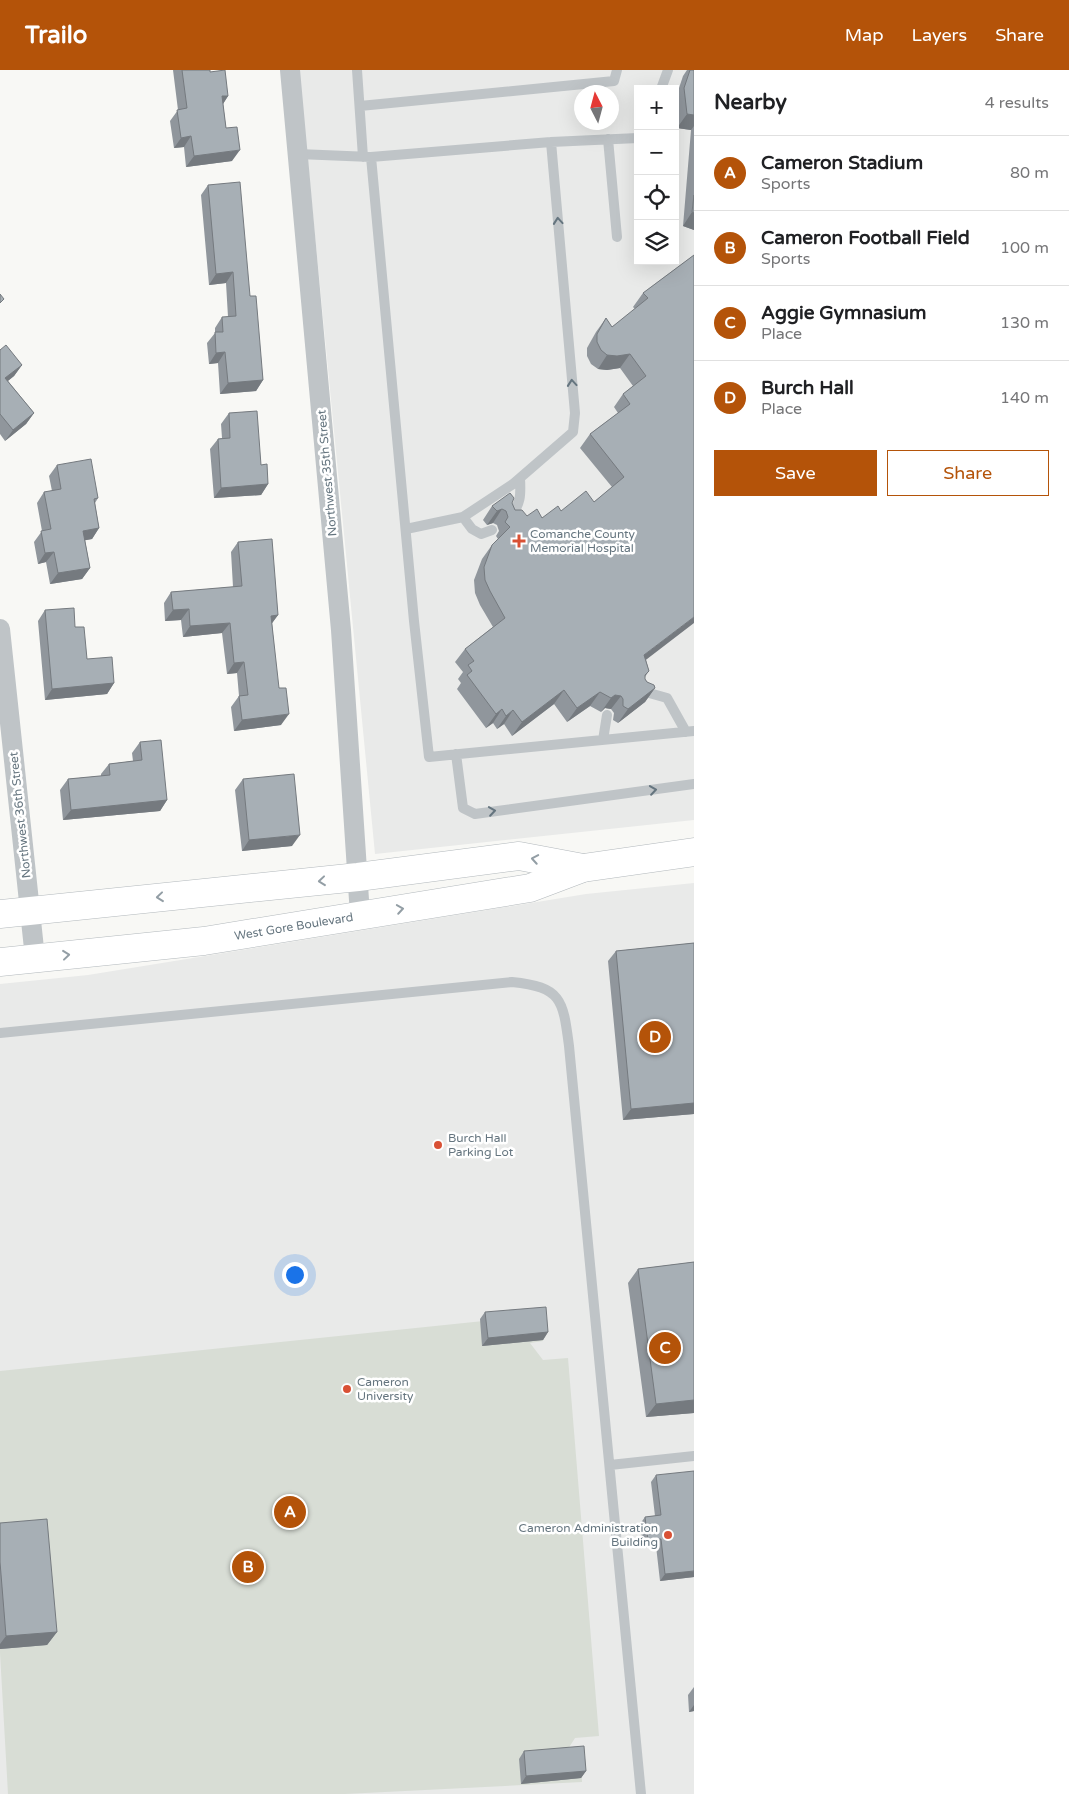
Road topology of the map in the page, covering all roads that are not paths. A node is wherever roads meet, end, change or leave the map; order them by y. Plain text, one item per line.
1 (290, 70) edge
2 (357, 70) edge
3 (618, 70) edge
4 (668, 70) edge
5 (662, 85) edge
6 (360, 106) junction
7 (634, 138) edge
8 (608, 139) junction
9 (551, 142) junction
10 (298, 154) junction
11 (367, 157) junction
12 (617, 237) dead end
13 (520, 478) junction
14 (463, 517) junction
15 (509, 518) edge
16 (406, 529) junction
17 (492, 530) dead end
18 (0, 630) edge
19 (642, 691) edge
20 (607, 716) edge
21 (690, 731) edge
22 (603, 740) junction
23 (456, 754) junction
24 (694, 784) edge
25 (694, 852) edge
26 (583, 868) junction
27 (358, 877) junction
28 (30, 911) junction
29 (0, 914) edge
30 (360, 915) junction
31 (35, 958) junction
32 (0, 962) edge
33 (0, 1034) edge
34 (694, 1456) edge
35 (610, 1465) junction
36 (641, 1794) edge

1 - 10 street, Northwest 35th Street
2 - 6 lane
3 - 6 lane
4 - 5 lane
6 - 11 lane
7 - 8 lane
8 - 9 lane
8 - 12 lane
9 - 11 lane
13 -> 9 lane
10 - 11 lane
10 - 27 street, Northwest 35th Street
11 - 16 lane
13 - 14 lane
13 - 15 lane
14 - 16 lane
14 - 17 lane
16 - 23 lane
18 - 28 street, Northwest 36th Street
19 - 21 lane
20 - 22 lane
21 - 22 lane
22 - 23 lane
23 -> 24 lane
25 - 26 main road, West Gore Boulevard
26 -> 27 main road, West Gore Boulevard
30 -> 26 main road, West Gore Boulevard
27 -> 28 main road, West Gore Boulevard
27 - 30 street, Northwest 35th Street
28 - 29 main road, West Gore Boulevard
28 - 31 street, Northwest 36th Street
31 -> 30 main road, West Gore Boulevard
31 - 32 main road, West Gore Boulevard
33 - 35 lane
34 - 35 lane
35 - 36 lane

